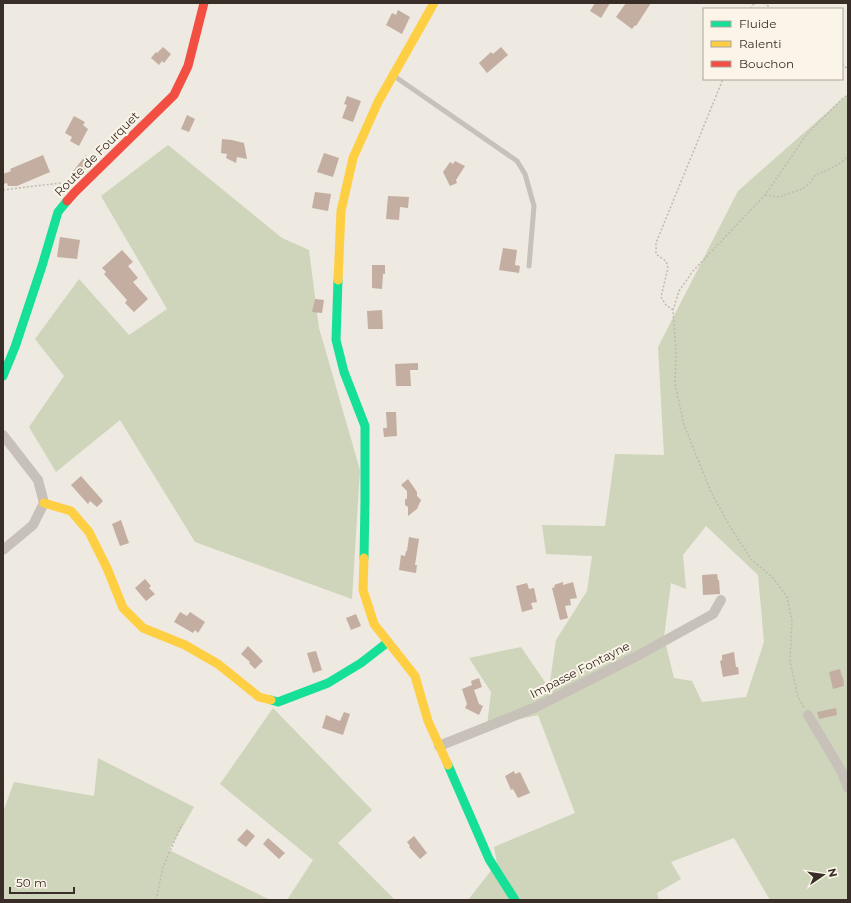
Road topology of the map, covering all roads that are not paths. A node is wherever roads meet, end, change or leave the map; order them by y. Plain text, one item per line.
1 (204, 3) edge
2 (434, 3) edge
3 (393, 75) junction
4 (529, 266) dead end
5 (3, 376) edge
6 (3, 435) edge
7 (44, 503) junction
8 (3, 550) edge
9 (721, 600) dead end
10 (388, 642) junction
11 (808, 715) road end
12 (439, 746) junction
13 (848, 788) edge
14 (515, 900) edge

1 - 5 street, Route de Fourquet
2 - 3 street
3 - 4 lane
3 - 10 street
6 - 7 street
7 - 8 street
7 - 10 street
9 - 12 street, Impasse Fontayne
10 - 12 street
11 - 13 street
12 - 14 street

